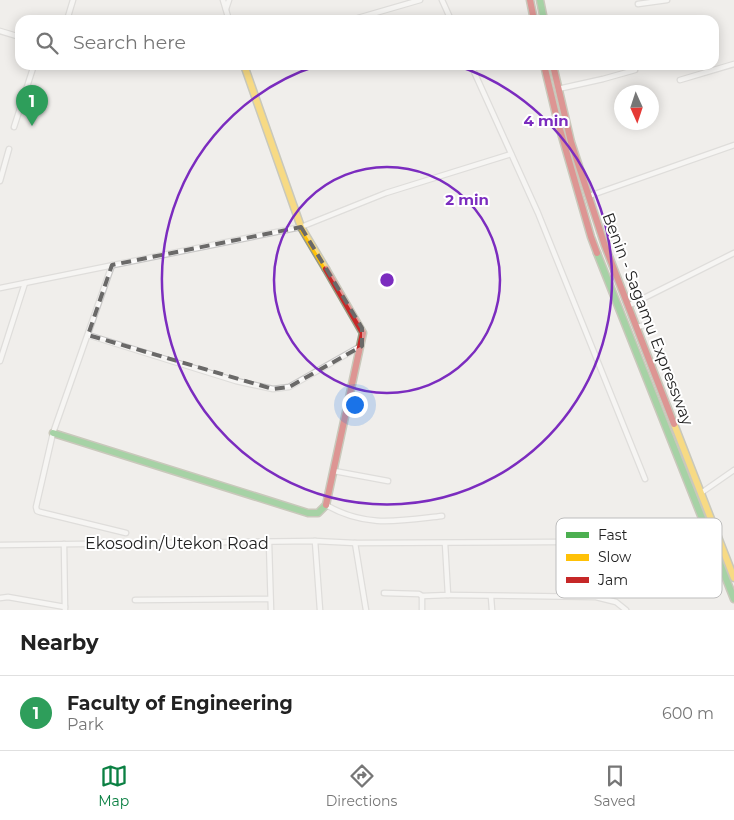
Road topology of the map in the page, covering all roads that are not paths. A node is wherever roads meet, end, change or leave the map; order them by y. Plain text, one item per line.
1 (73, 0) edge
2 (223, 0) edge
3 (229, 0) edge
4 (420, 0) edge
5 (442, 0) edge
6 (530, 0) edge
7 (540, 0) edge
8 (667, 0) edge
9 (638, 4) dead end
10 (226, 10) junction
11 (68, 15) edge
12 (228, 15) edge
13 (368, 15) edge
14 (450, 15) edge
15 (533, 15) edge
16 (543, 15) edge
17 (0, 31) edge
18 (15, 36) edge
19 (734, 64) edge
20 (719, 68) edge
21 (32, 70) edge
22 (246, 70) edge
23 (472, 70) edge
24 (545, 70) edge
25 (554, 70) edge
26 (635, 70) dead end
27 (714, 70) edge
28 (680, 80) dead end
29 (558, 89) junction
30 (14, 127) dead end
31 (734, 145) edge
32 (8, 148) dead end
33 (511, 154) junction
34 (0, 181) edge
35 (588, 196) junction
36 (595, 218) junction
37 (586, 221) junction
38 (301, 227) junction
39 (734, 252) edge
40 (112, 264) junction
41 (24, 284) junction
42 (0, 288) edge
43 (627, 306) junction
44 (650, 324) dead end
45 (635, 327) junction
46 (88, 336) junction
47 (362, 346) junction
48 (0, 361) edge
49 (53, 434) junction
50 (734, 470) edge
51 (334, 471) junction
52 (645, 479) dead end
53 (388, 481) dead end
54 (701, 493) junction
55 (326, 506) junction
56 (442, 516) dead end
57 (703, 518) edge
58 (711, 518) edge
59 (126, 533) dead end
60 (314, 541) junction
61 (556, 542) edge
62 (269, 543) junction
63 (355, 543) junction
64 (445, 543) junction
65 (64, 544) junction
66 (0, 545) edge
67 (722, 547) edge
68 (722, 567) edge
69 (734, 578) edge
70 (384, 593) dead end
71 (448, 595) junction
72 (422, 596) junction
73 (491, 597) junction
74 (556, 597) edge
75 (0, 598) edge
76 (600, 598) edge
77 (270, 599) junction
78 (734, 599) edge
79 (135, 600) dead end
80 (65, 609) edge
81 (271, 610) edge
82 (320, 610) edge
83 (366, 610) edge
84 (422, 610) edge
85 (492, 610) edge
86 (626, 610) edge

1 - 11 street
2 - 10 street
3 - 10 street
4 - 13 street
5 - 14 street
6 - 15 main road
7 - 16 main road
8 - 9 street
10 - 12 street
17 - 18 street
19 - 20 street
21 - 30 street
22 - 38 main road
23 - 33 street
24 - 37 main road
25 - 29 main road, Benin - Sagamu Expressway
26 - 29 street
27 - 28 street
29 - 35 main road, Benin - Sagamu Expressway
31 - 35 street
32 - 34 street
33 - 38 street
33 - 52 street
35 - 36 main road, Benin - Sagamu Expressway
36 - 37 main road
36 - 43 main road, Benin - Sagamu Expressway
37 - 57 main road
38 - 40 street
38 - 47 main road
39 - 43 street
40 - 41 street
40 - 46 street
41 - 42 street
41 - 48 street
43 - 45 main road, Benin - Sagamu Expressway
44 - 45 street
45 - 54 main road, Benin - Sagamu Expressway
46 - 47 street
46 - 49 street
47 - 51 main road
49 - 55 main road
49 - 59 street
50 - 54 street
51 - 53 street
51 - 55 main road
54 - 58 main road, Benin - Sagamu Expressway
55 - 56 street
60 - 62 street, Ekosodin/Utekon Road
60 - 63 street, Ekosodin/Utekon Road
60 - 82 street
61 - 64 street, Ekosodin/Utekon Road
62 - 65 street, Ekosodin/Utekon Road
62 - 77 street
63 - 64 street, Ekosodin/Utekon Road
63 - 83 street
64 - 71 street
65 - 66 street, Ekosodin/Utekon Road
65 - 80 street
67 - 69 main road, Benin - Sagamu Expressway
68 - 78 main road
70 - 72 street
71 - 72 street
71 - 73 street
72 - 84 street
73 - 74 street
73 - 85 street
75 - 80 street
76 - 86 street
77 - 79 street
77 - 81 street

